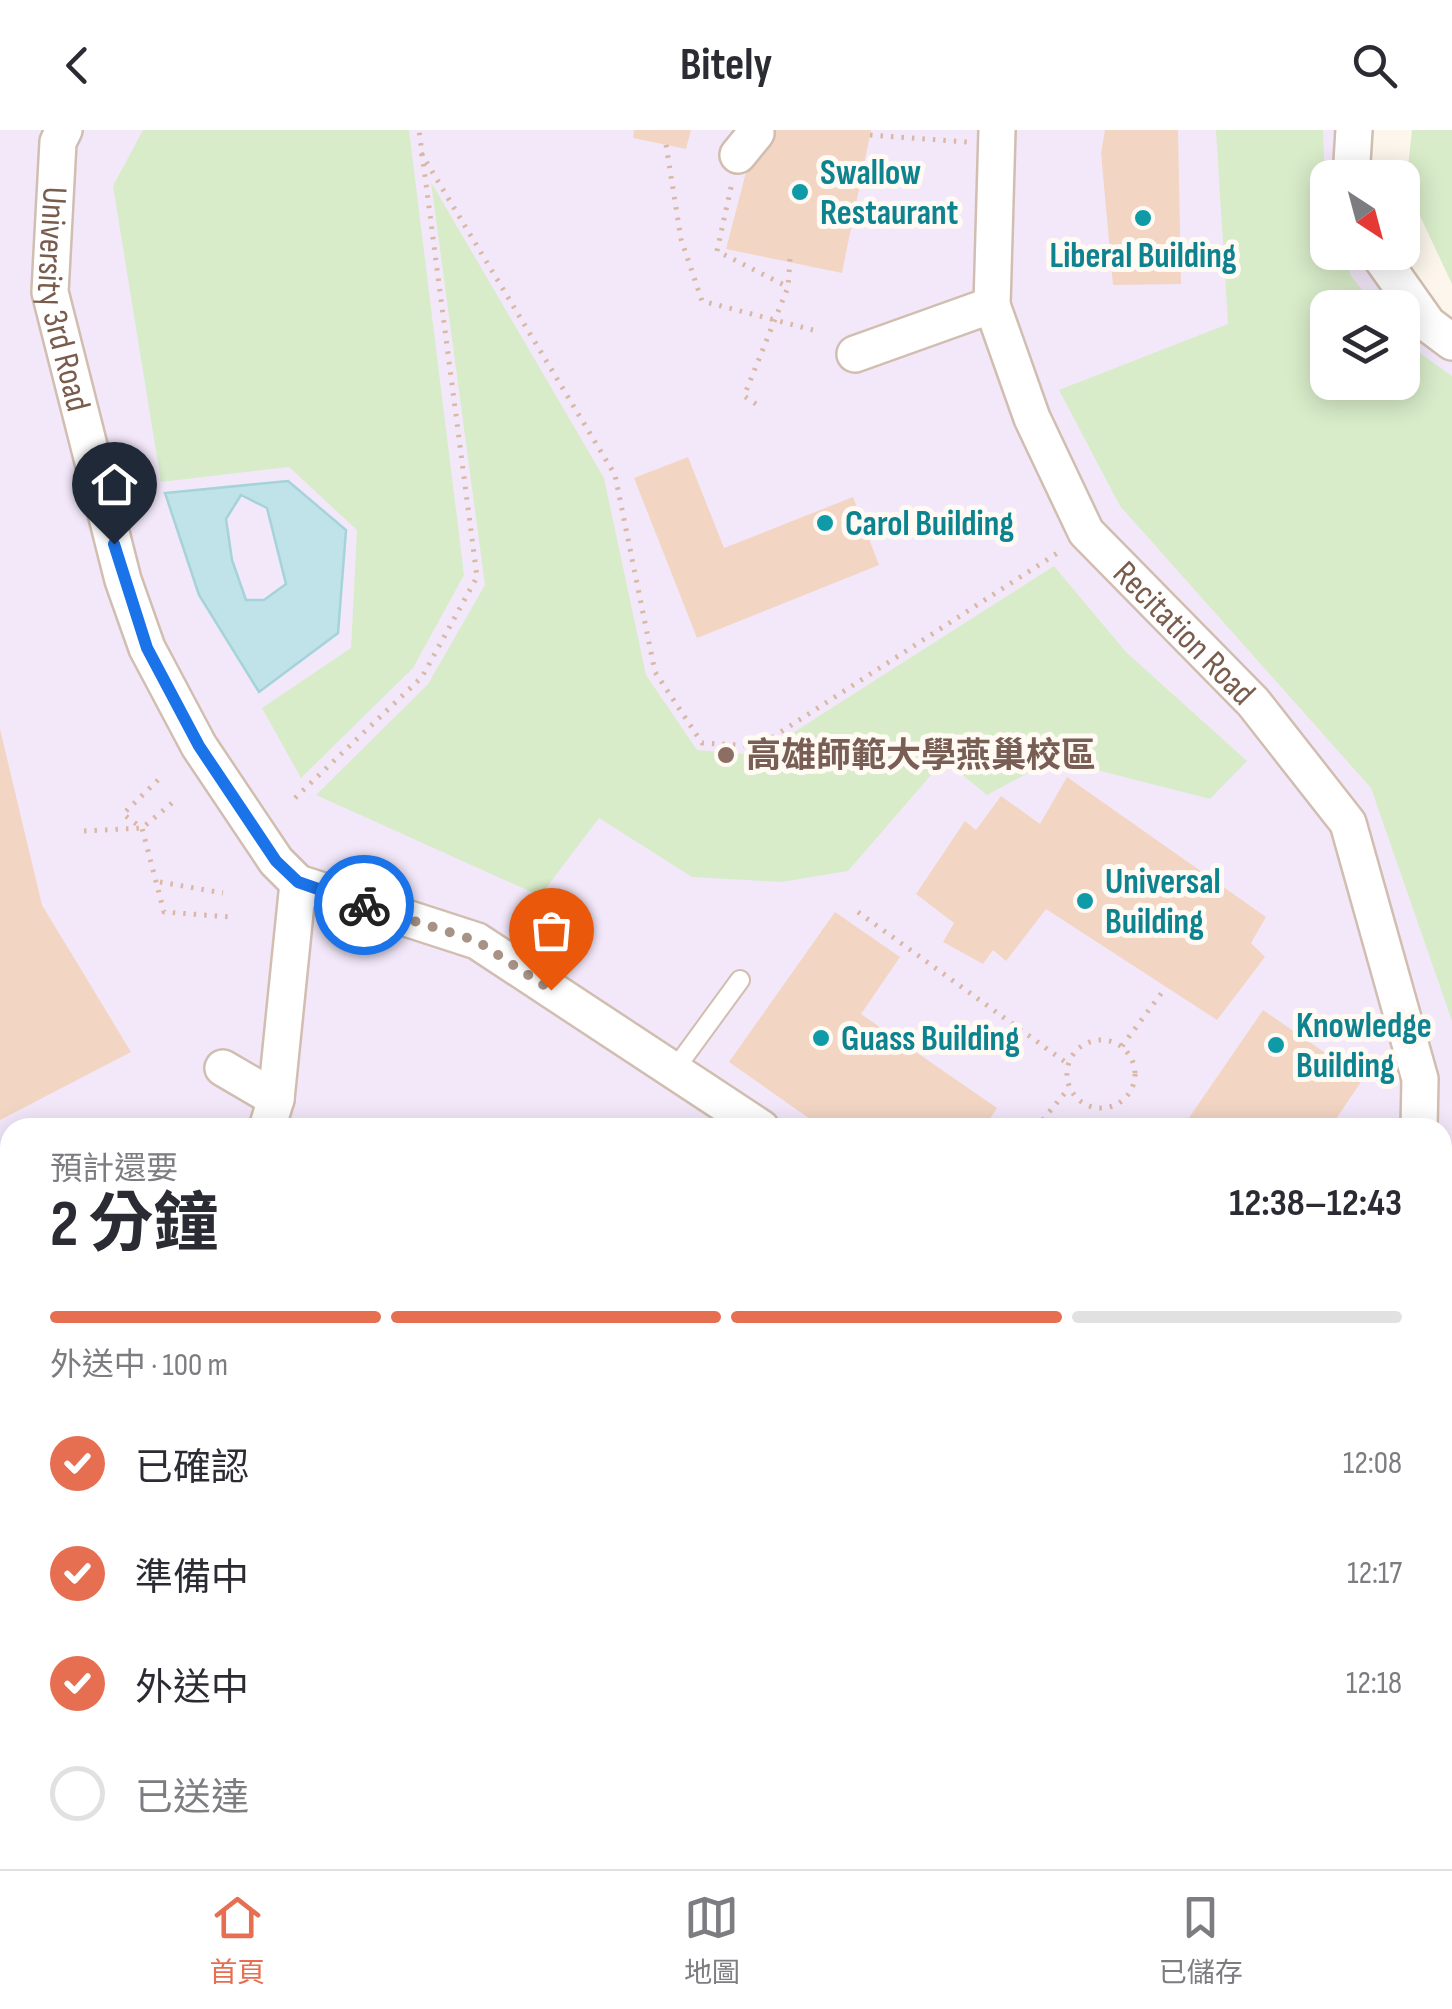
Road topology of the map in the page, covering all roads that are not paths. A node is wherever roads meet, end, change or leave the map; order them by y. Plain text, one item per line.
1 (1354, 130) edge
2 (52, 134) edge
3 (995, 138) edge
4 (1352, 160) edge
5 (1390, 270) edge
6 (992, 305) junction
7 (1452, 342) edge
8 (855, 354) dead end
9 (298, 882) junction
10 (740, 980) dead end
11 (223, 1068) dead end
12 (674, 1069) junction
13 (272, 1113) edge
14 (747, 1118) edge
15 (1419, 1118) edge

1 - 4 street
2 - 9 street, University 3rd Road
3 - 6 street, Recitation Road
5 - 7 street
6 - 8 street
6 - 15 street, Recitation Road
9 - 12 street
9 - 13 street
10 - 12 lane
11 - 13 street
12 - 14 street

